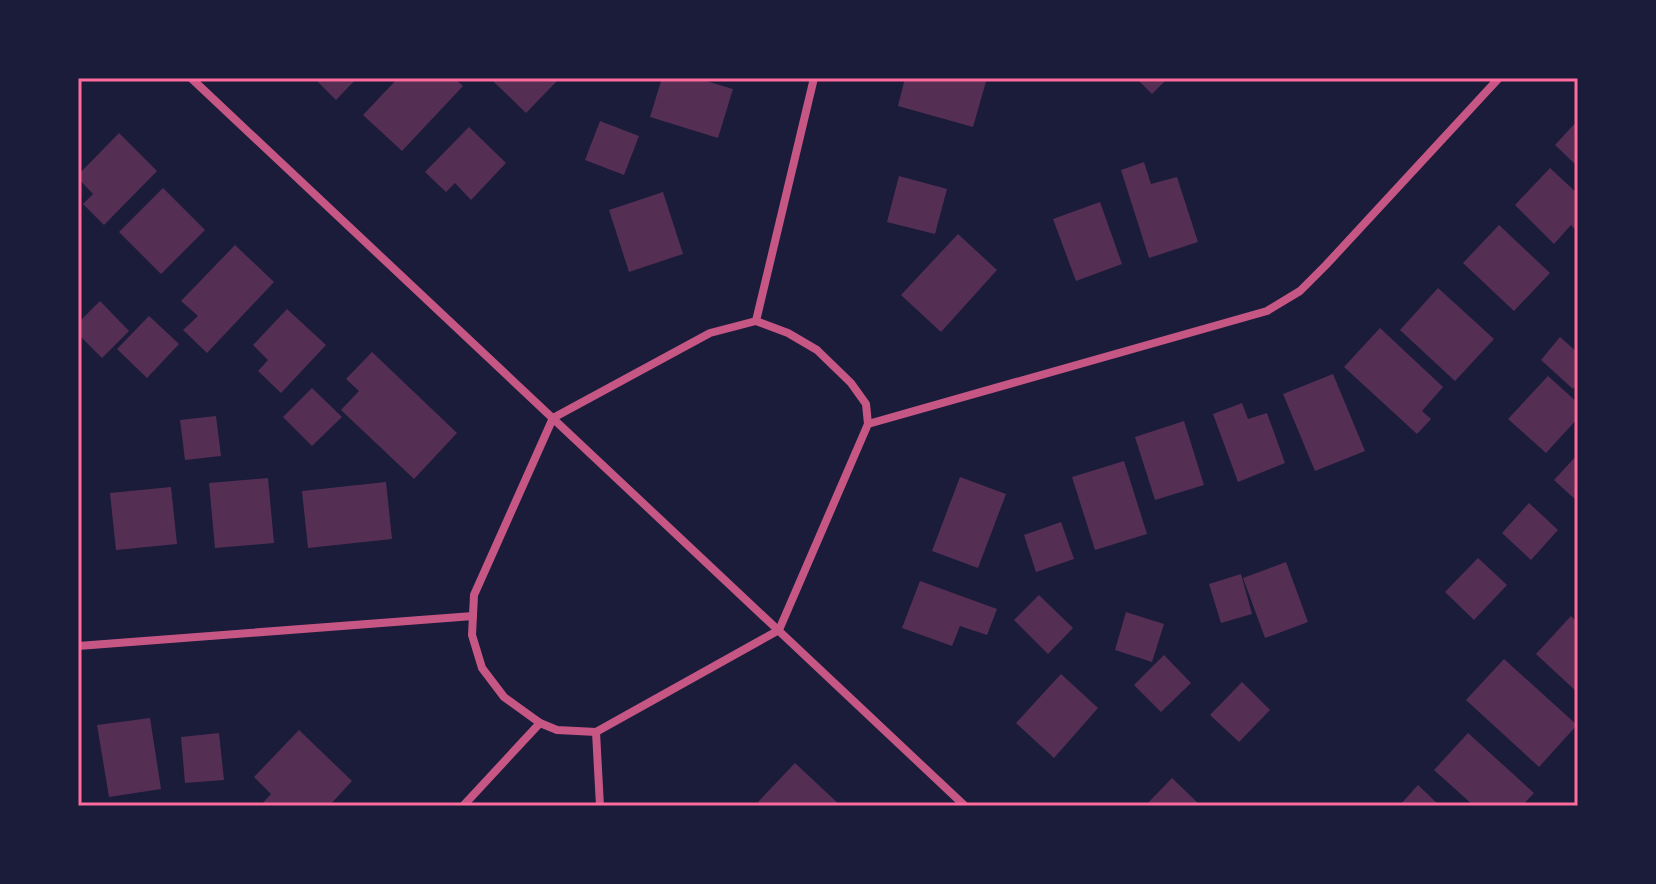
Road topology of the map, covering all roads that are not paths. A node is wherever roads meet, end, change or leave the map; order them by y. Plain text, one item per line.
1 (191, 78) edge
2 (814, 78) edge
3 (1499, 78) edge
4 (756, 321) junction
5 (553, 418) junction
6 (868, 424) junction
7 (473, 616) junction
8 (779, 630) junction
9 (78, 646) edge
10 (540, 723) junction
11 (596, 732) junction
12 (463, 806) edge
13 (600, 806) edge
14 (965, 806) edge

1 - 5 street
2 - 4 street
3 - 6 street
4 - 5 street
4 - 6 street
5 - 7 street
5 - 8 street
6 - 8 street
7 - 9 street
7 - 10 street
8 - 11 street
8 - 14 street
10 - 11 street
10 - 12 street
11 - 13 street

